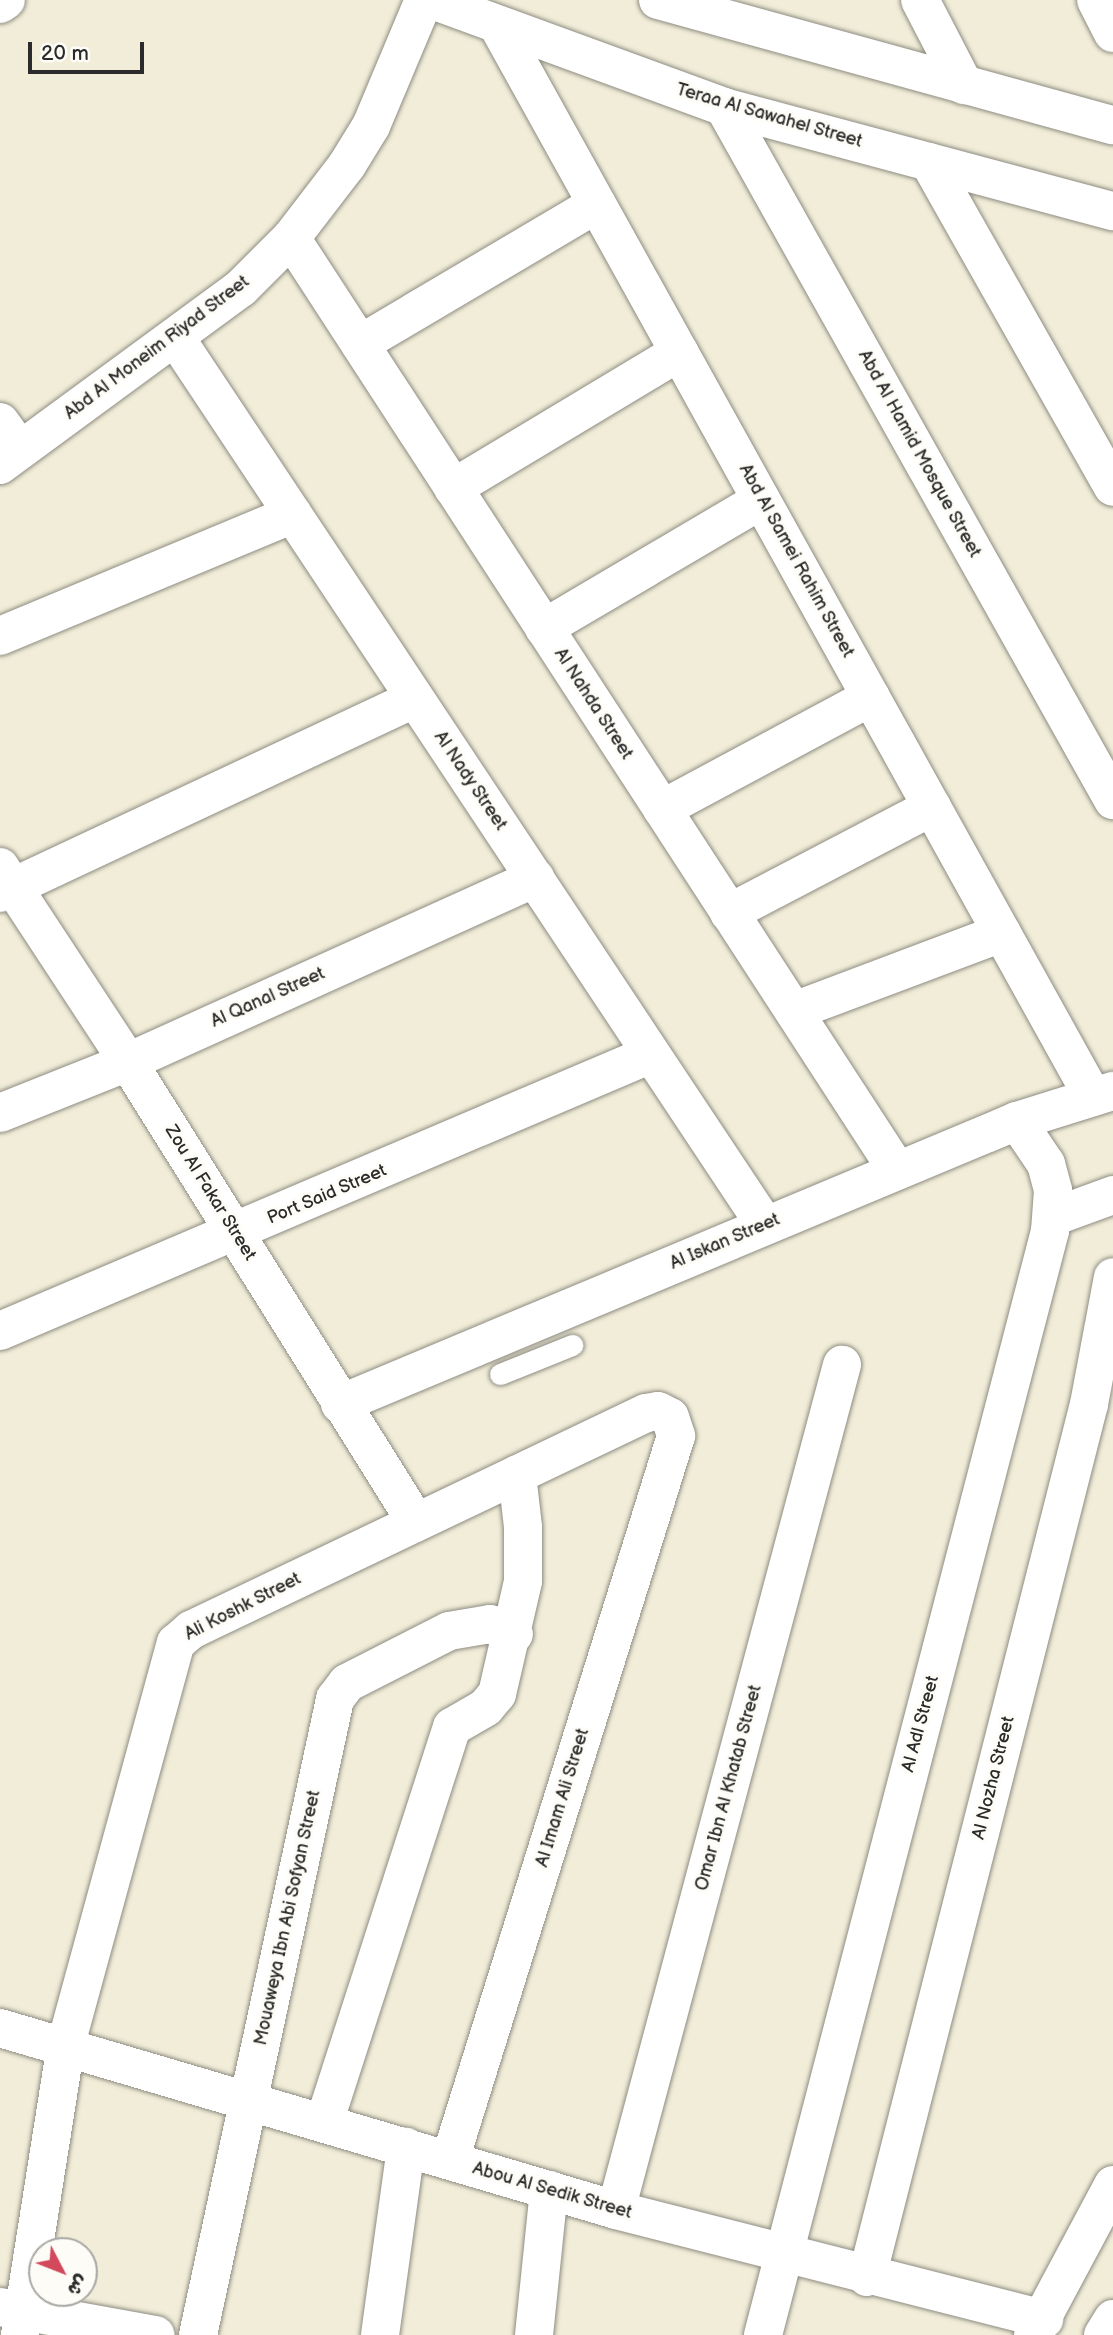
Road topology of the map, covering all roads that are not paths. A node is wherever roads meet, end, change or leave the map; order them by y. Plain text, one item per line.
1 (6, 0) edge
2 (424, 0) edge
3 (432, 0) edge
4 (658, 0) edge
5 (920, 0) edge
6 (1096, 0) edge
7 (0, 4) edge
8 (498, 26) junction
9 (1113, 33) edge
10 (964, 85) junction
11 (724, 107) junction
12 (1113, 125) edge
13 (929, 162) junction
14 (597, 204) junction
15 (1113, 211) edge
16 (291, 238) junction
17 (175, 337) junction
18 (359, 344) junction
19 (679, 352) junction
20 (7, 445) edge
21 (1113, 487) edge
22 (453, 488) junction
23 (761, 500) junction
24 (293, 513) junction
25 (544, 628) junction
26 (0, 636) edge
27 (872, 698) junction
28 (415, 699) junction
29 (1113, 800) edge
30 (932, 807) junction
31 (662, 809) junction
32 (535, 878) junction
33 (4, 882) edge
34 (729, 913) junction
35 (1002, 933) junction
36 (794, 1012) junction
37 (651, 1054) junction
38 (128, 1062) junction
39 (1103, 1094) edge
40 (0, 1113) edge
41 (1017, 1121) junction
42 (897, 1170) junction
43 (1113, 1195) edge
44 (1053, 1217) junction
45 (765, 1225) junction
46 (235, 1234) junction
47 (1113, 1277) edge
48 (0, 1331) edge
49 (560, 1337) junction
50 (842, 1365) dead end
51 (500, 1374) dead end
52 (340, 1404) junction
53 (676, 1436) joint
54 (517, 1474) junction
55 (416, 1522) junction
56 (514, 1634) junction
57 (0, 2028) edge
58 (66, 2044) junction
59 (248, 2100) junction
60 (324, 2123) junction
61 (405, 2147) junction
62 (450, 2160) junction
63 (1113, 2185) edge
64 (549, 2190) junction
65 (616, 2210) junction
66 (782, 2255) junction
67 (867, 2277) junction
68 (15, 2318) edge
69 (1113, 2319) edge
70 (1038, 2327) edge
71 (156, 2335) edge
72 (198, 2335) edge
73 (380, 2335) edge
74 (534, 2335) edge
75 (763, 2335) edge
76 (1103, 2335) edge

1 - 7 street
2 - 16 street, Abd Al Moneim Riyad Street
3 - 8 street, Teraa Al Sawahel Street
4 - 10 street
5 - 10 street
6 - 9 street
8 - 11 street, Teraa Al Sawahel Street
8 - 14 street, Abd Al Samei Rahim Street
10 - 12 street
11 - 13 street, Teraa Al Sawahel Street
11 - 29 street, Abd Al Hamid Mosque Street
13 - 15 street, Teraa Al Sawahel Street
13 - 21 street
14 - 18 street
14 - 19 street, Abd Al Samei Rahim Street
16 - 17 street, Abd Al Moneim Riyad Street
16 - 18 street, Al Nahda Street
17 - 20 street, Abd Al Moneim Riyad Street
17 - 24 street, Al Nady Street
18 - 22 street, Al Nahda Street
19 - 22 street
19 - 23 street, Abd Al Samei Rahim Street
22 - 25 street, Al Nahda Street
23 - 25 street
23 - 27 street, Abd Al Samei Rahim Street
24 - 26 street
24 - 28 street, Al Nady Street
25 - 31 street, Al Nahda Street
27 - 30 street, Abd Al Samei Rahim Street
27 - 31 street
28 - 32 street, Al Nady Street
28 - 33 street
30 - 34 street
30 - 35 street, Abd Al Samei Rahim Street
31 - 34 street, Al Nahda Street
32 - 37 street, Al Nady Street
32 - 38 street, Al Qanal Street
33 - 38 street, Zou Al Fakar Street
34 - 36 street, Al Nahda Street
35 - 36 street
35 - 39 street, Abd Al Samei Rahim Street
36 - 42 street, Al Nahda Street
37 - 45 street, Al Nady Street
37 - 46 street, Port Said Street
38 - 40 street, Al Qanal Street
38 - 46 street, Zou Al Fakar Street
39 - 41 street, Al Iskan Street
41 - 42 street, Al Iskan Street
41 - 44 street, Al Adl Street
42 - 45 street, Al Iskan Street
43 - 44 street
44 - 66 street, Al Adl Street
45 - 49 street, Al Iskan Street
46 - 48 street, Port Said Street
46 - 52 street, Zou Al Fakar Street
47 - 67 street, Al Nozha Street
49 - 51 lane
49 - 52 street, Al Iskan Street
50 - 65 street, Omar Ibn Al Khatab Street
52 - 55 street, Zou Al Fakar Street
53 - 54 street, Ali Koshk Street
53 - 62 street, Al Imam Ali Street
54 - 55 street, Ali Koshk Street
54 - 56 street
55 - 58 street, Ali Koshk Street
56 - 59 street, Mouaweya Ibn Abi Sofyan Street
56 - 60 street
57 - 58 street, Abou Al Sedik Street
58 - 59 street, Abou Al Sedik Street
58 - 68 street, Ali Koshk Street
59 - 60 street, Abou Al Sedik Street
59 - 72 street, Mouaweya Ibn Abi Sofyan Street
60 - 61 street, Abou Al Sedik Street
61 - 62 street, Abou Al Sedik Street
61 - 73 street
62 - 64 street, Abou Al Sedik Street
63 - 70 street
64 - 65 street, Abou Al Sedik Street
64 - 74 street
65 - 66 street, Abou Al Sedik Street
66 - 67 street, Abou Al Sedik Street
66 - 75 street, Al Adl Street
67 - 70 street, Abou Al Sedik Street
68 - 71 street
69 - 76 street

